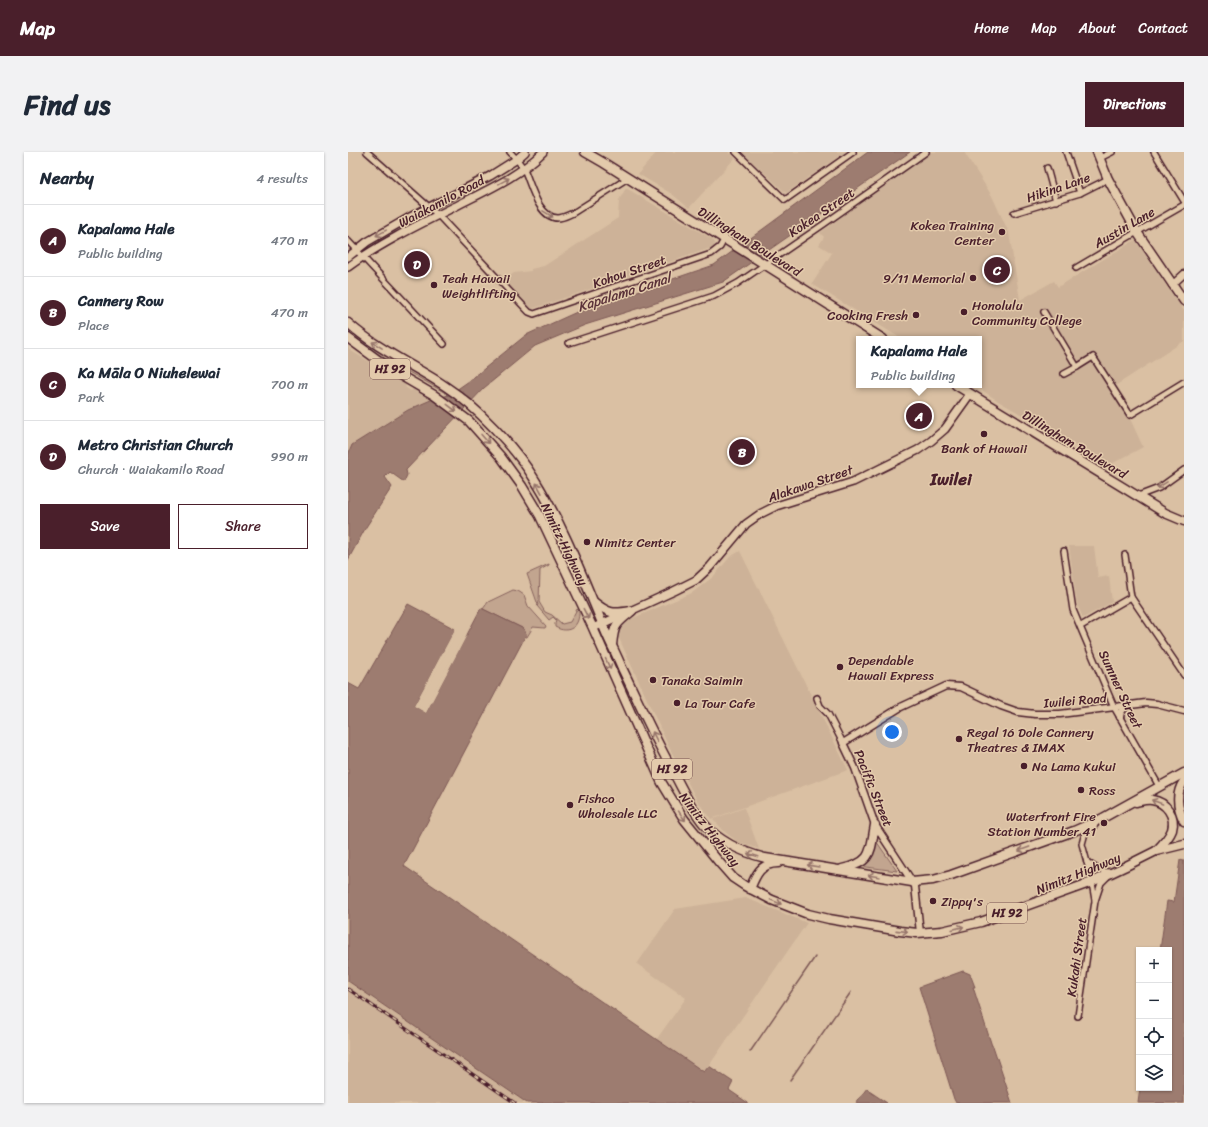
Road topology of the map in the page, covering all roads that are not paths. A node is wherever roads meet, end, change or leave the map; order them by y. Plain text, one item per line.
1 (367, 152) edge
2 (510, 152) edge
3 (525, 152) edge
4 (543, 152) edge
5 (585, 152) edge
6 (593, 152) edge
7 (736, 152) edge
8 (853, 152) edge
9 (926, 152) edge
10 (1066, 152) edge
11 (1112, 152) edge
12 (1154, 152) edge
13 (1099, 155) edge
14 (516, 159) junction
15 (604, 163) junction
16 (523, 168) junction
17 (1047, 168) dead end
18 (628, 178) junction
19 (1108, 179) junction
20 (1080, 193) junction
21 (1056, 201) junction
22 (1184, 201) edge
23 (1184, 205) edge
24 (430, 208) junction
25 (1014, 213) dead end
26 (438, 215) junction
27 (1137, 232) junction
28 (725, 238) junction
29 (348, 241) edge
30 (356, 250) junction
31 (362, 257) junction
32 (348, 258) edge
33 (765, 264) junction
34 (348, 267) edge
35 (1076, 268) dead end
36 (1184, 274) edge
37 (1172, 284) junction
38 (1184, 301) edge
39 (1044, 312) dead end
40 (348, 323) edge
41 (878, 336) edge
42 (348, 338) edge
43 (568, 343) dead end
44 (444, 344) dead end
45 (1077, 367) junction
46 (1064, 374) dead end
47 (1184, 382) edge
48 (961, 388) edge
49 (970, 394) junction
50 (1184, 470) edge
51 (1138, 496) junction
52 (1184, 522) edge
53 (1064, 550) dead end
54 (1125, 555) dead end
55 (1132, 597) junction
56 (594, 601) junction
57 (632, 610) junction
58 (602, 625) junction
59 (1081, 626) junction
60 (593, 628) junction
61 (612, 646) junction
62 (1184, 675) edge
63 (816, 698) dead end
64 (1126, 706) junction
65 (1114, 707) junction
66 (1184, 711) edge
67 (1120, 717) junction
68 (843, 743) junction
69 (1184, 773) edge
70 (1184, 781) edge
71 (1159, 786) junction
72 (1128, 804) junction
73 (1101, 819) junction
74 (1184, 822) edge
75 (1173, 824) junction
76 (875, 825) junction
77 (1184, 844) edge
78 (1156, 851) junction
79 (791, 862) junction
80 (1087, 862) junction
81 (836, 870) junction
82 (1118, 870) junction
83 (1109, 875) junction
84 (912, 882) junction
85 (1092, 882) junction
86 (750, 889) junction
87 (1095, 901) junction
88 (920, 932) junction
89 (1078, 1016) dead end

1 - 24 street
2 - 14 street
3 - 14 main road, Waiakamilo Road
4 - 16 main road, Waiakamilo Road
5 - 15 main road, Dillingham Boulevard
6 - 15 main road, Dillingham Boulevard
7 - 8 street
9 - 33 street, Kokea Street
10 - 20 street
11 - 13 street
12 - 22 street
13 - 19 main road
14 - 16 street
14 - 24 main road, Waiakamilo Road
15 - 18 main road, Dillingham Boulevard
16 -> 18 street
26 -> 16 main road, Waiakamilo Road
17 - 21 street
18 - 28 main road, Dillingham Boulevard
19 - 20 street, Hikina Lane
19 - 27 main road
20 - 21 street, Hikina Lane
21 - 25 street, Hikina Lane
23 - 27 street, Austin Lane
24 - 26 street
24 -> 30 main road, Waiakamilo Road
26 - 28 street, Kohou Street
26 - 31 main road, Waiakamilo Road
27 - 35 street, Austin Lane
27 - 37 main road
28 - 33 main road, Dillingham Boulevard
29 - 30 street
30 - 31 street
30 - 32 main road, Waiakamilo Road
31 - 34 main road, Waiakamilo Road
31 - 44 street
33 - 41 main road, Dillingham Boulevard
33 - 43 street, Kokea Street
36 - 37 street
37 - 38 main road
39 - 45 street
56 -> 40 main road, Nimitz Highway / HI 92
42 -> 60 main road, Nimitz Highway / HI 92
45 - 46 street
45 - 47 street
48 - 49 main road, Dillingham Boulevard
49 - 51 main road, Dillingham Boulevard
49 - 57 main road, Alakawa Street
50 -> 51 street
51 - 52 main road, Dillingham Boulevard
53 - 59 street, Sumner Street
54 - 55 street
55 - 59 street
55 - 62 street
56 - 57 main road
56 - 58 main road, Nimitz Highway / HI 92
57 - 58 main road, Alakawa Street
57 - 61 main road
58 - 60 main road, Alakawa Street
58 - 61 main road, Nimitz Highway / HI 92
59 - 65 street, Sumner Street
60 -> 86 main road, Nimitz Highway / HI 92
79 -> 61 main road, Nimitz Highway / HI 92
63 - 68 street, Pacific Street
64 - 65 street, Iwilei Road
64 - 66 street, Iwilei Road
64 - 67 street
65 - 67 street, Sumner Street
65 - 68 street, Iwilei Road
67 - 71 street, Sumner Street
68 - 76 street, Pacific Street
69 - 71 main road, Nimitz Highway / HI 92
70 - 74 main road
71 - 72 main road, Nimitz Highway / HI 92
72 - 73 main road, Nimitz Highway / HI 92
75 -> 72 main road
73 - 80 street, Kukahi Street
73 -> 84 main road, Nimitz Highway / HI 92
74 - 75 main road
75 - 78 main road
76 - 81 main road
76 - 84 street, Pacific Street
77 - 78 main road, Nimitz Highway / HI 92
78 - 82 main road, Nimitz Highway / HI 92
81 -> 79 main road, Nimitz Highway / HI 92
79 - 86 main road
80 - 82 street
80 - 85 street, Kukahi Street
84 -> 81 main road, Nimitz Highway / HI 92
82 - 83 main road, Nimitz Highway / HI 92
83 - 85 main road, Nimitz Highway / HI 92
83 - 87 street, Kukahi Street
84 - 88 street, Pacific Street
85 - 87 street, Kukahi Street
88 -> 85 main road, Nimitz Highway / HI 92
86 -> 88 main road, Nimitz Highway / HI 92
87 - 89 street, Kukahi Street

